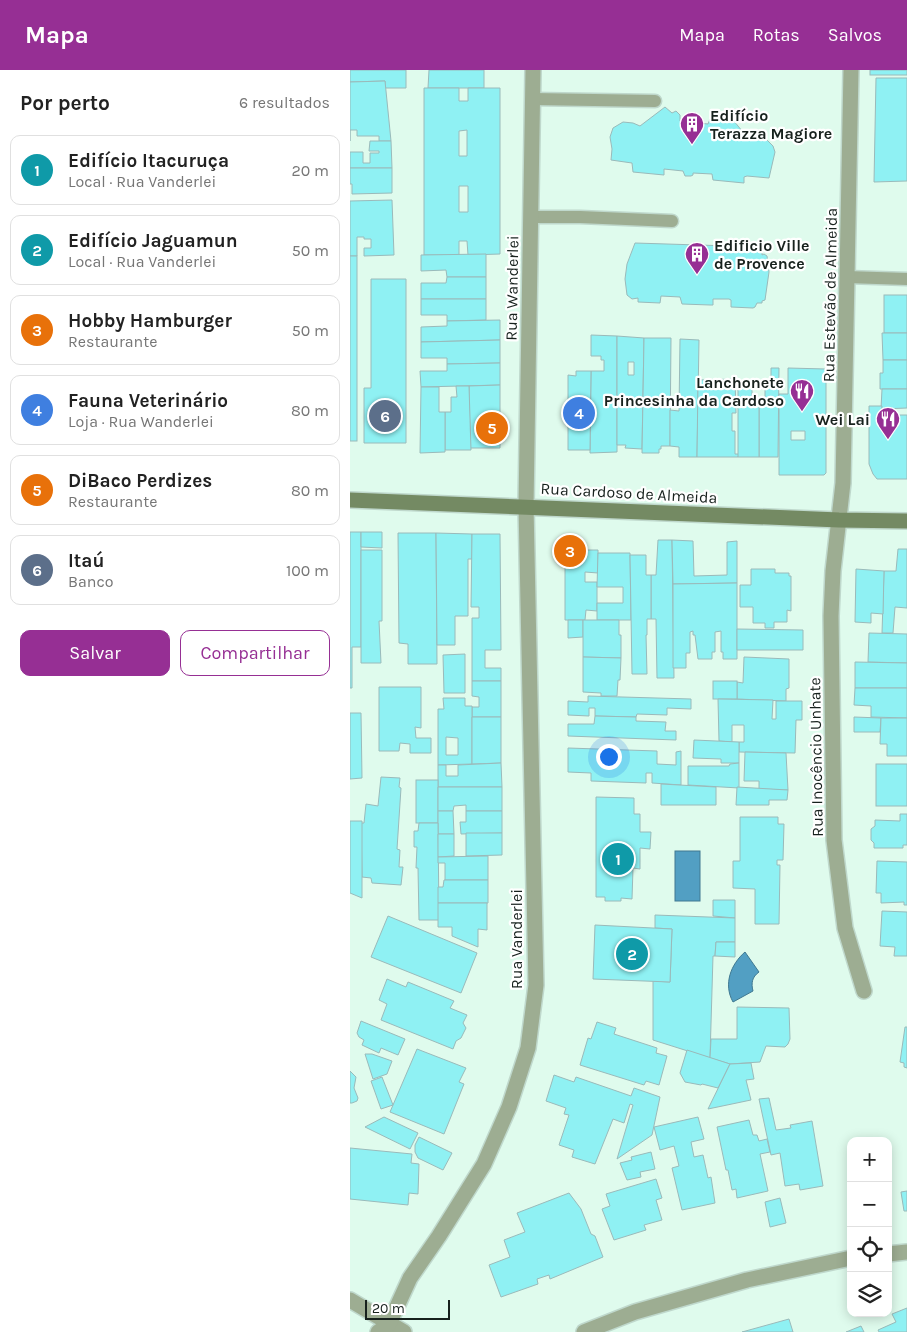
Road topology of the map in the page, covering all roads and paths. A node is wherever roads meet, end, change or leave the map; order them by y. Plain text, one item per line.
1 (533, 70) edge
2 (851, 70) edge
3 (533, 99) junction
4 (655, 101) dead end
5 (531, 217) junction
6 (672, 221) dead end
7 (848, 277) junction
8 (907, 279) edge
9 (350, 500) edge
10 (526, 506) junction
11 (839, 520) junction
12 (907, 521) edge
13 (864, 991) dead end
14 (907, 1252) edge
15 (892, 1254) edge
16 (847, 1259) edge
17 (350, 1300) edge
18 (384, 1328) edge
19 (404, 1332) edge
20 (584, 1332) edge

1 - 3 street, Rua Wanderlei
2 - 7 street, Rua Estevão de Almeida
3 - 4 lane
3 - 5 street, Rua Wanderlei
5 - 6 lane
5 - 10 street, Rua Wanderlei
7 - 8 lane
7 - 11 street, Rua Estevão de Almeida
9 - 10 main road, Rua Cardoso de Almeida
10 - 11 main road, Rua Cardoso de Almeida
10 - 18 street, Rua Vanderlei
11 - 12 main road, Rua Cardoso de Almeida
11 - 13 street, Rua Inocêncio Unhate
14 - 15 street
16 - 20 street
17 - 18 street
18 - 19 street

